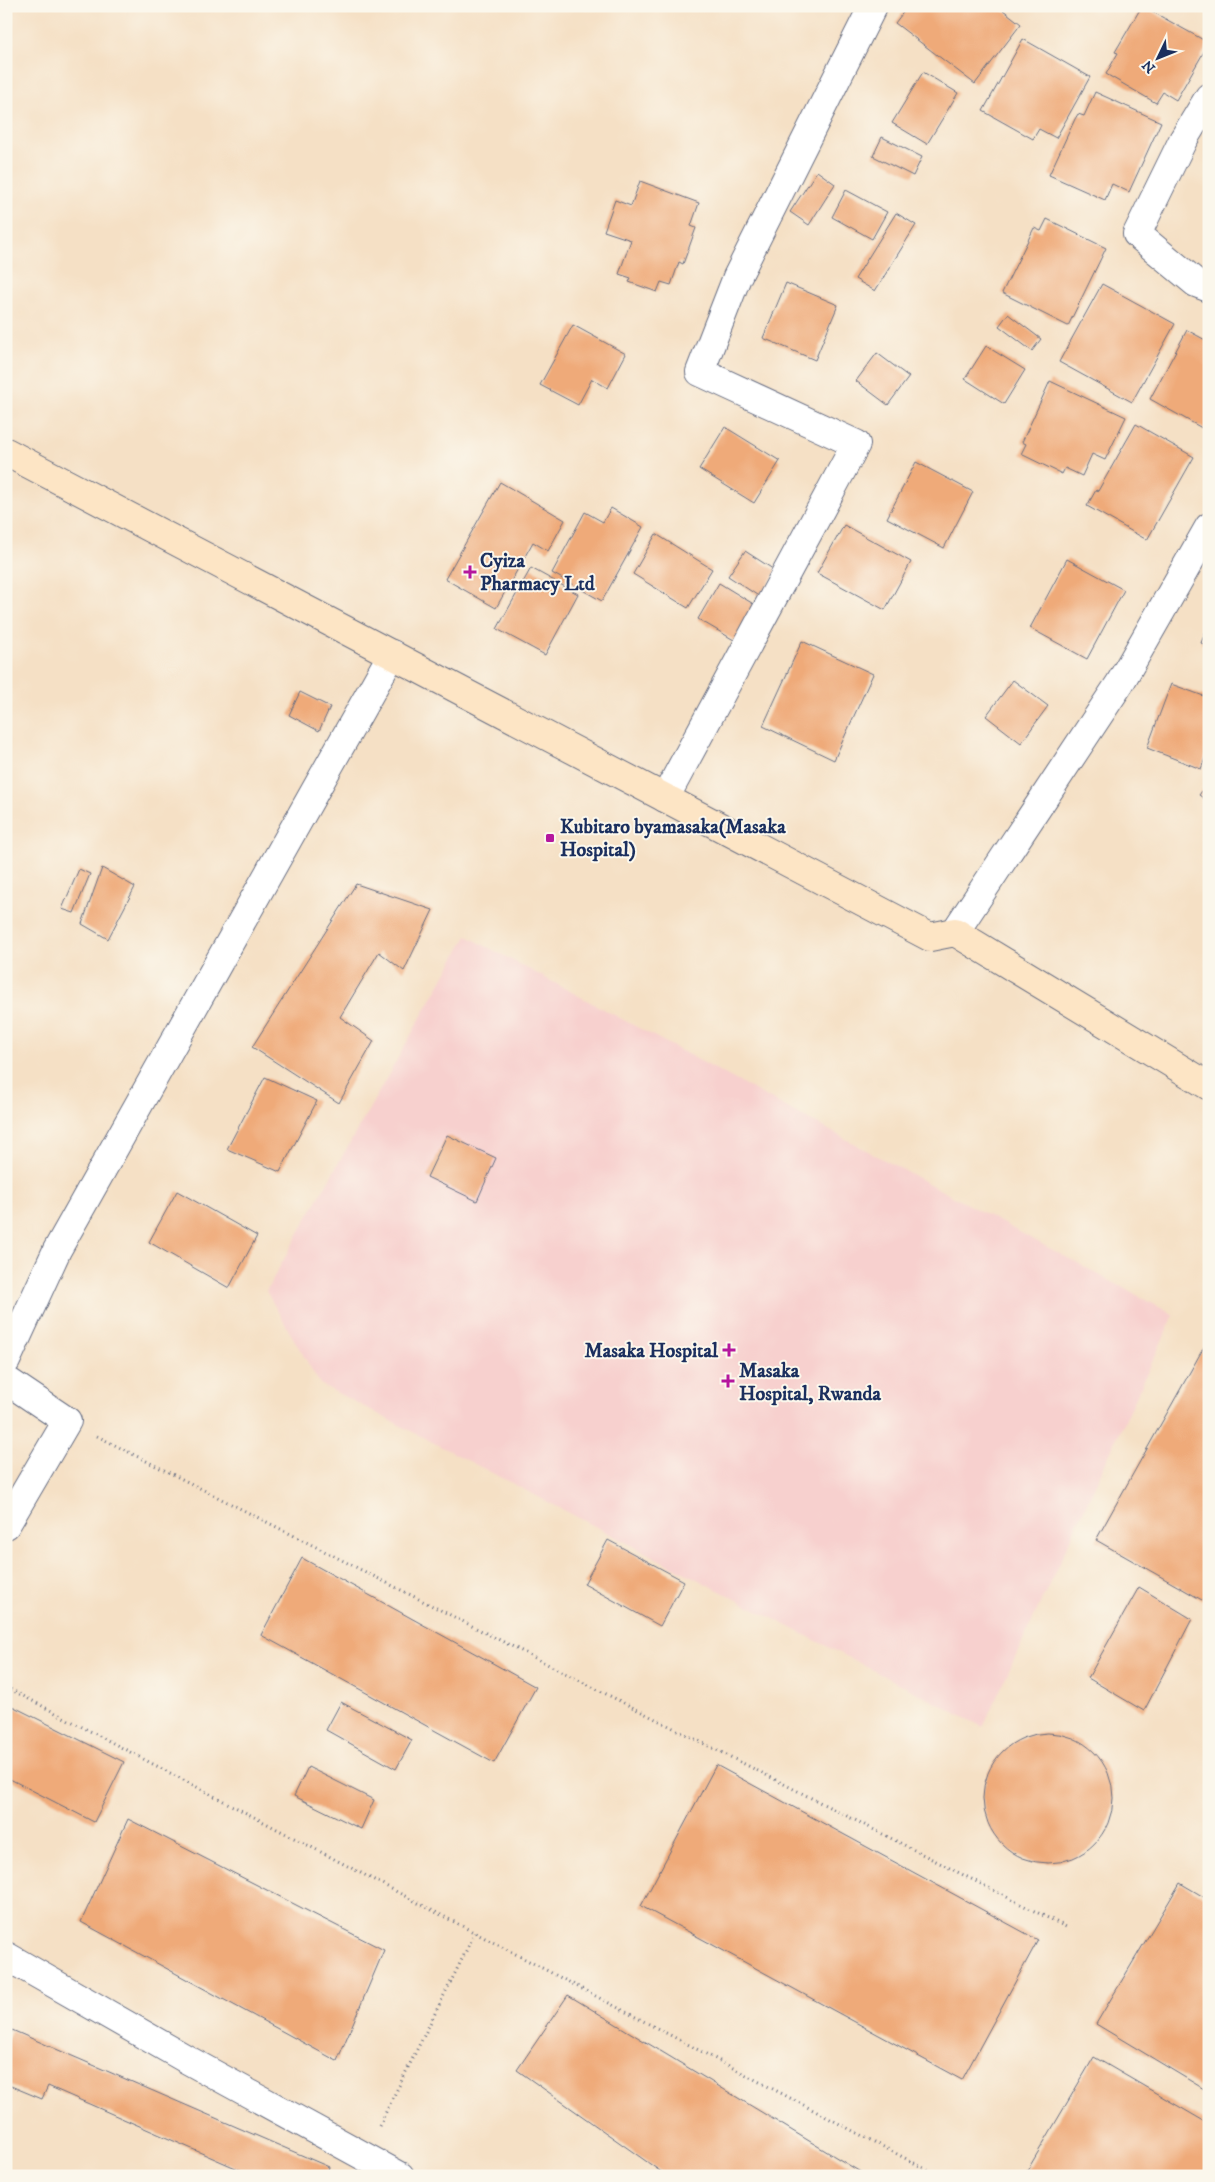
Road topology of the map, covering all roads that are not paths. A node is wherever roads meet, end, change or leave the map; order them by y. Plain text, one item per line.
1 (873, 6) edge
2 (1209, 97) edge
3 (1209, 288) edge
4 (6, 452) edge
5 (1209, 527) edge
6 (392, 654) junction
7 (665, 798) junction
8 (955, 932) junction
9 (1209, 1086) edge
10 (6, 1361) edge
11 (6, 1380) edge
12 (6, 1525) edge
13 (6, 1956) edge
14 (400, 2176) edge

1 - 7 street
2 - 3 street
4 - 6 street
5 - 8 street
6 - 7 street
6 - 10 street
7 - 8 street
8 - 9 street
11 - 12 street
13 - 14 street

